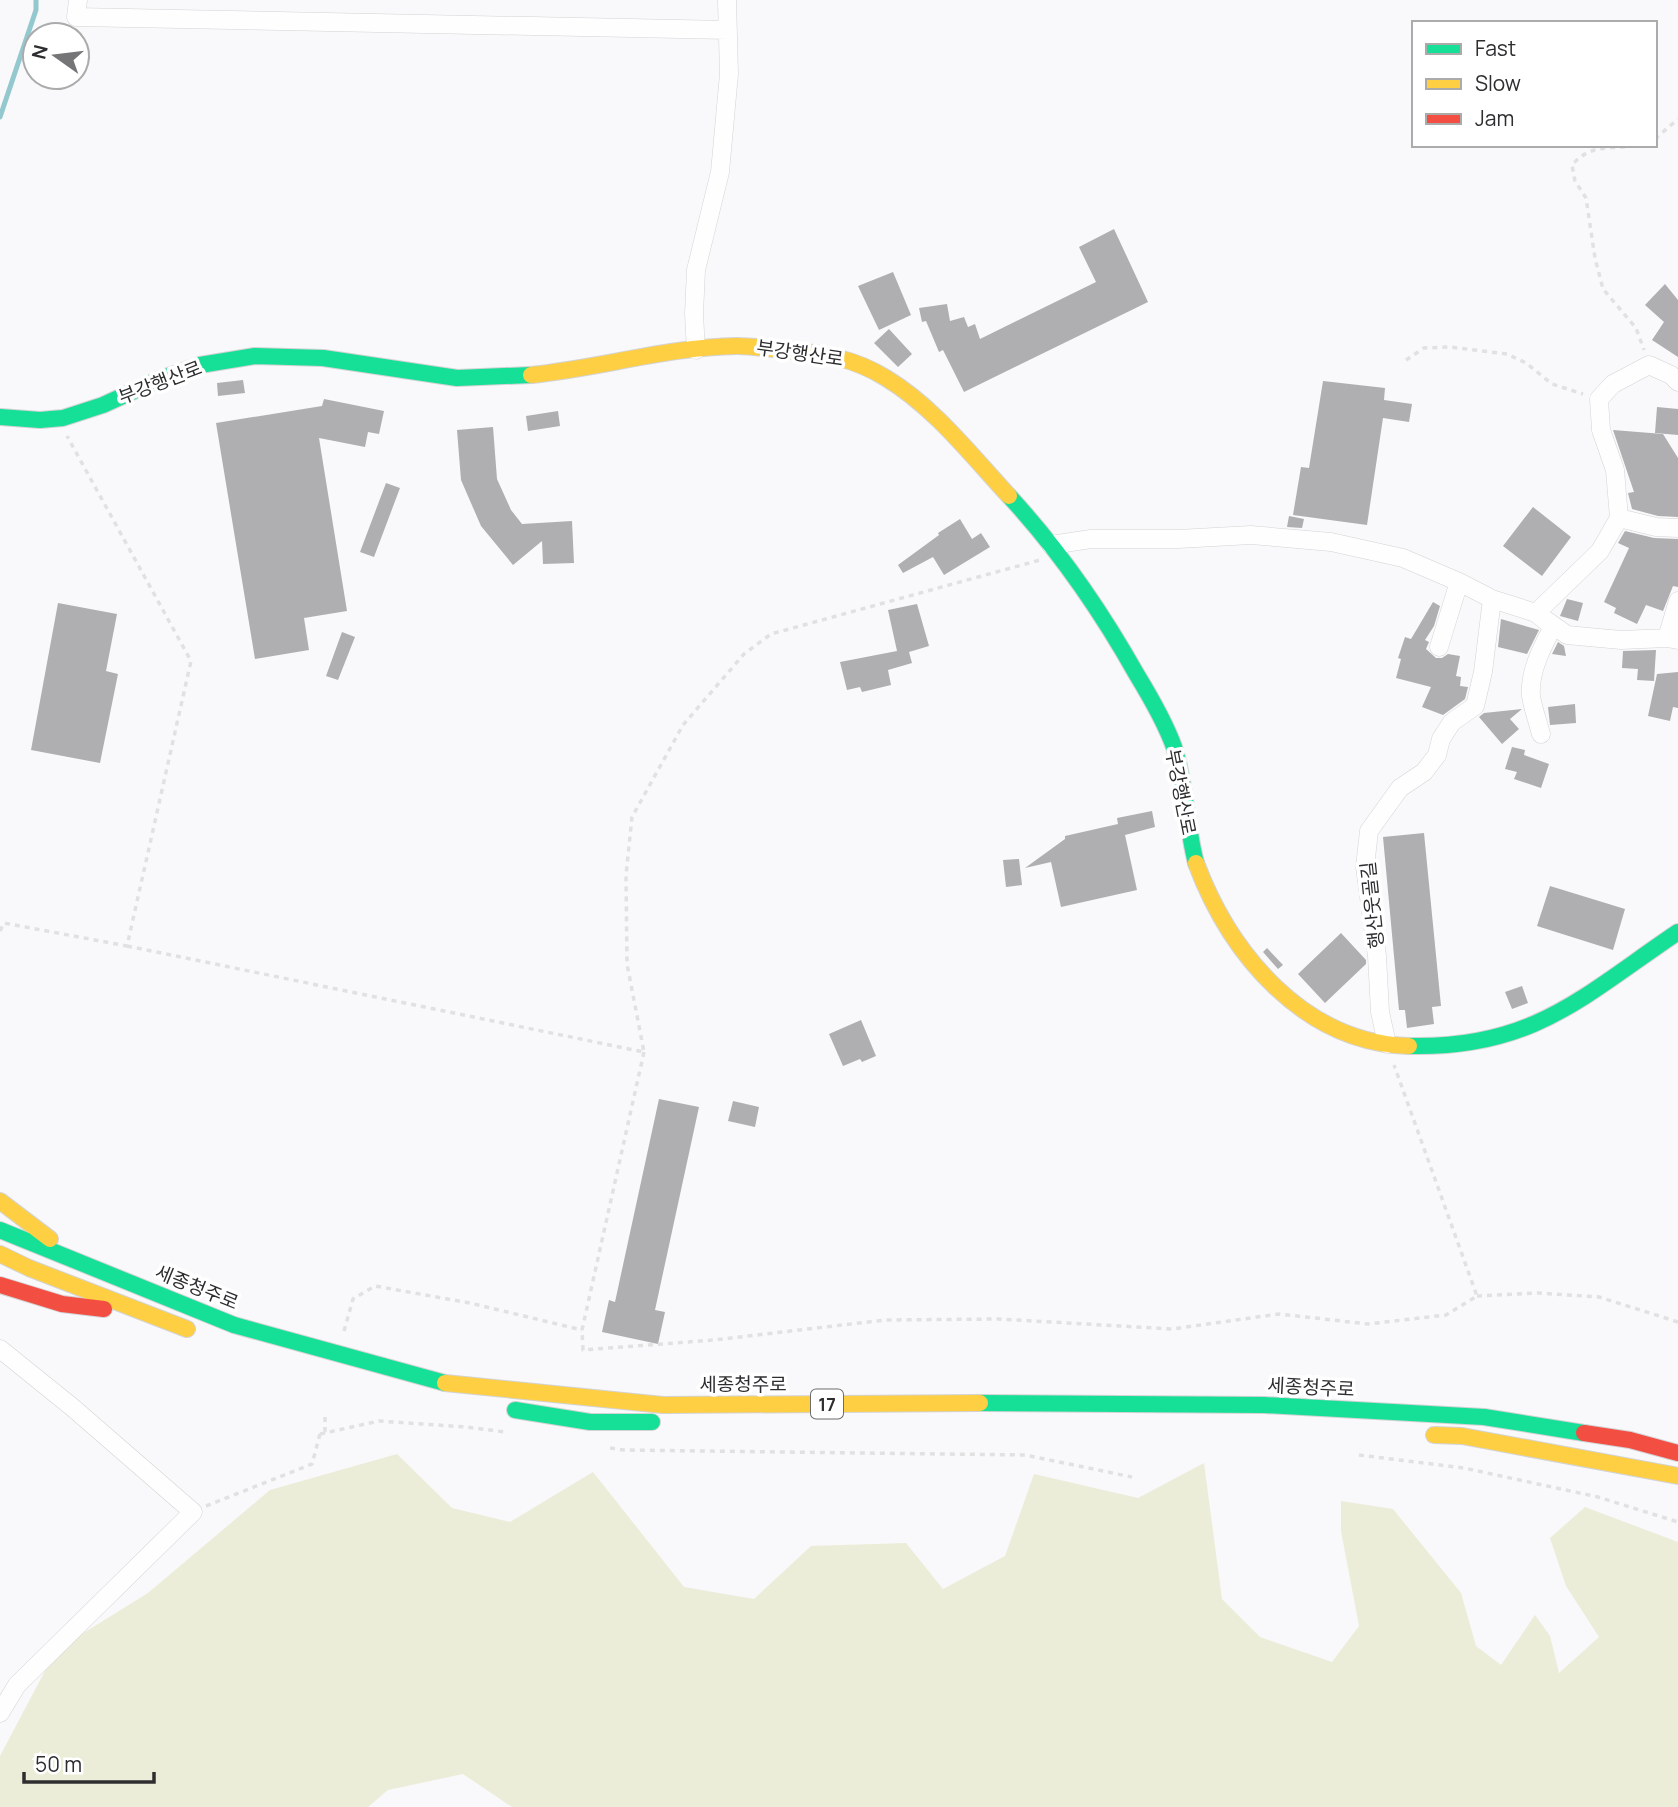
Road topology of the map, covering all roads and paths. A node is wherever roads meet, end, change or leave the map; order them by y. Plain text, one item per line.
1 (78, 0) edge
2 (727, 0) edge
3 (728, 30) junction
4 (1678, 119) edge
5 (1657, 137) edge
6 (1605, 147) edge
7 (696, 351) junction
8 (1406, 359) dead end
9 (1649, 365) junction
10 (1678, 382) edge
11 (1599, 399) junction
12 (0, 417) edge
13 (58, 419) junction
14 (1619, 518) junction
15 (1678, 528) edge
16 (1055, 550) junction
17 (1460, 582) junction
18 (1492, 599) junction
19 (1678, 601) edge
20 (1536, 613) junction
21 (1553, 627) junction
22 (1673, 639) edge
23 (1439, 647) dead end
24 (1541, 734) dead end
25 (0, 931) edge
26 (1678, 932) edge
27 (127, 946) junction
28 (1387, 1044) junction
29 (644, 1052) junction
30 (0, 1201) edge
31 (0, 1230) edge
32 (0, 1254) edge
33 (82, 1264) junction
34 (0, 1285) edge
35 (1477, 1296) junction
36 (150, 1315) junction
37 (1678, 1322) edge
38 (582, 1330) junction
39 (344, 1331) dead end
40 (207, 1335) dead end
41 (0, 1349) edge
42 (499, 1407) dead end
43 (325, 1412) dead end
44 (673, 1422) dead end
45 (507, 1433) dead end
46 (320, 1434) junction
47 (1420, 1434) dead end
48 (600, 1446) dead end
49 (1678, 1452) edge
50 (1359, 1455) dead end
51 (1678, 1476) edge
52 (1132, 1477) dead end
53 (193, 1511) junction
54 (1678, 1522) edge
55 (0, 1713) edge

1 - 3 street
2 - 3 street
3 - 7 street
4 - 5 path
6 - 9 path
7 - 13 main road, 부강행산로
7 - 16 main road, 부강행산로
8 - 11 path
9 - 10 street
9 - 11 street
11 - 14 street
12 - 13 main road, 부강행산로
13 - 27 path
14 - 15 street
14 - 20 street
16 - 17 street
16 - 28 main road, 부강행산로
16 - 29 path
17 - 18 street
17 - 23 street
18 - 20 street
18 - 28 street, 행산웃골길
19 - 22 street
20 - 21 street
21 - 22 street
21 - 24 street
25 - 27 path
26 - 28 main road, 부강행산로
27 - 29 path
28 - 35 path
29 - 38 path
30 - 33 main road
31 - 33 main road, 세종청주로 / 17
32 - 36 main road
33 - 49 main road, 세종청주로 / 17
34 - 36 main road
35 - 37 path
35 - 38 path
36 - 40 main road
38 - 39 path
41 - 53 street
42 - 44 main road
43 - 46 path
45 - 46 path
46 - 53 path
47 - 51 main road
48 - 52 path
50 - 54 path
53 - 55 street

